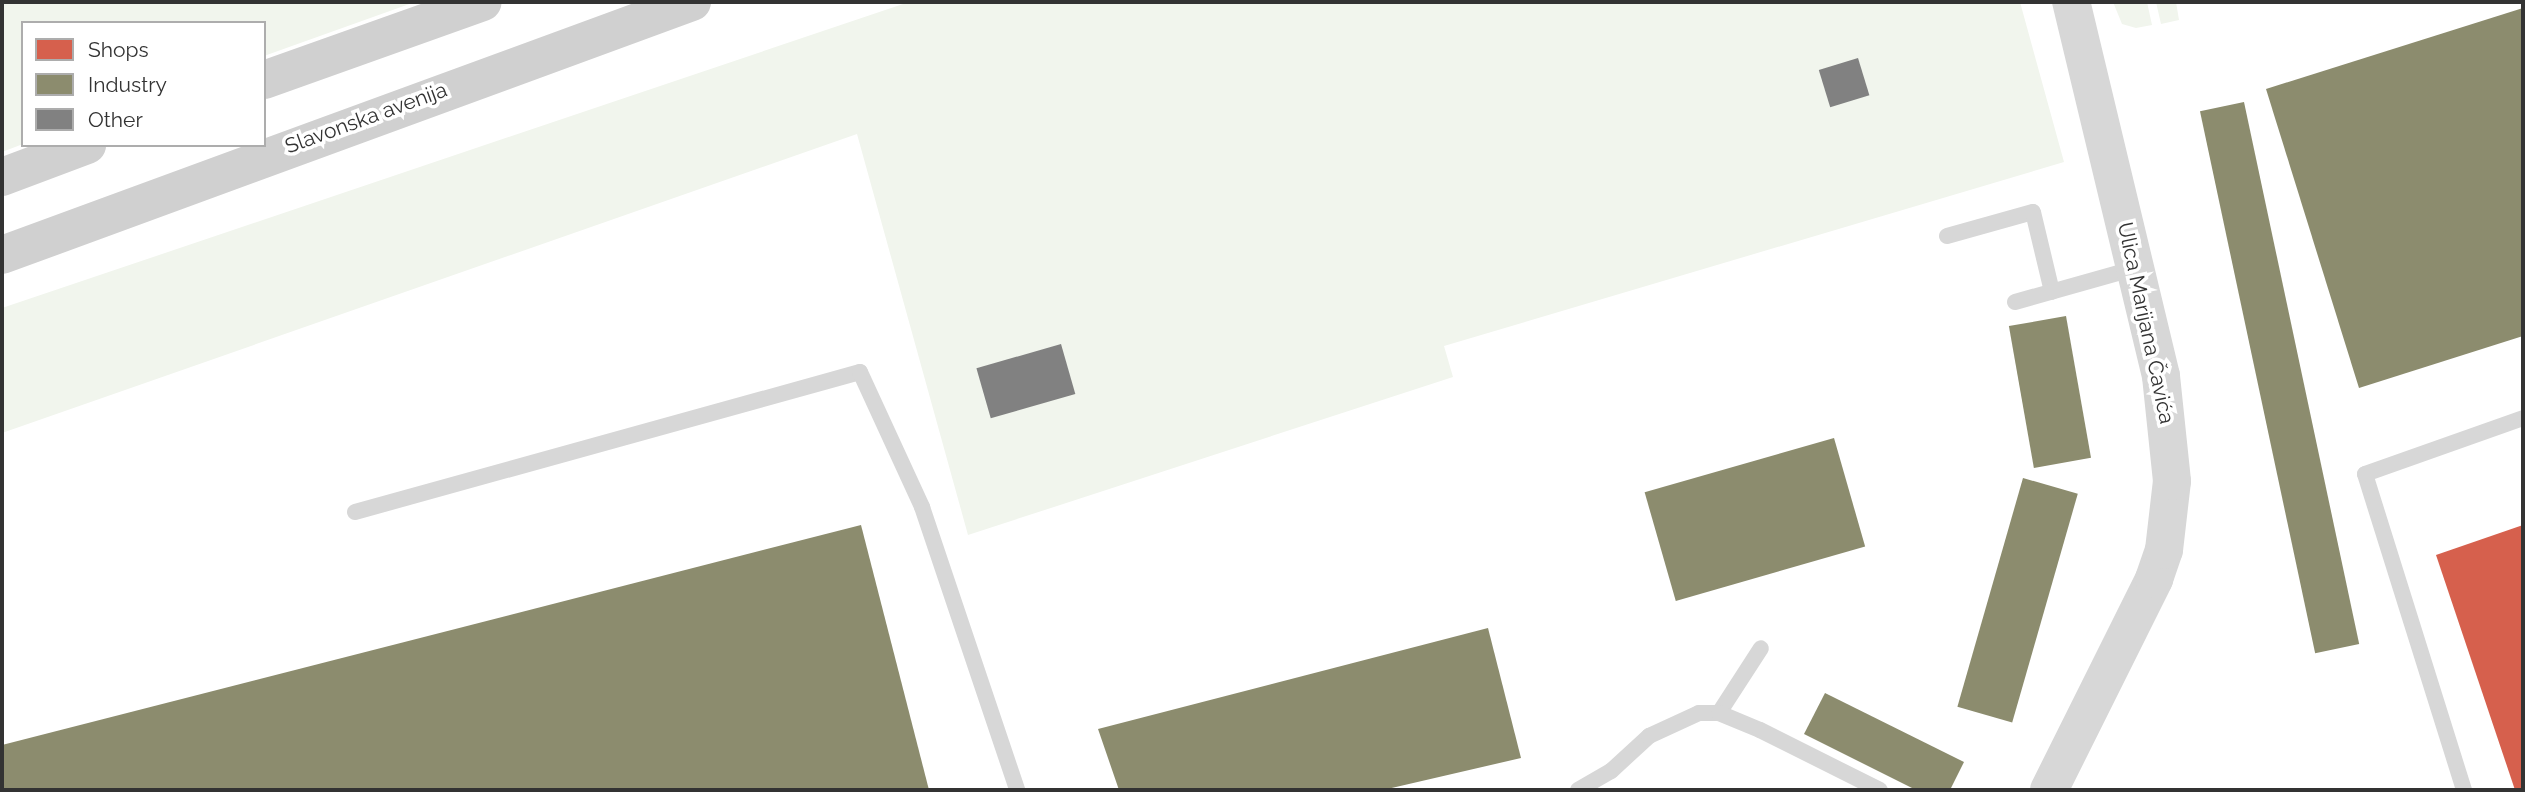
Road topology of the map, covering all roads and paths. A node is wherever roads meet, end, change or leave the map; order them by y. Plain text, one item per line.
1 (483, 2) edge
2 (692, 2) edge
3 (2071, 2) edge
4 (266, 79) edge
5 (82, 147) edge
6 (2, 177) edge
7 (1948, 236) dead end
8 (2, 255) edge
9 (2136, 268) junction
10 (2052, 292) junction
11 (2015, 302) dead end
12 (2523, 418) edge
13 (355, 512) dead end
14 (1761, 648) dead end
15 (1719, 713) junction
16 (1602, 785) edge
17 (1017, 790) edge
18 (1578, 790) edge
19 (1880, 790) edge
20 (2049, 790) edge
21 (2464, 790) edge

1 - 4 main road
2 - 8 main road, Slavonska avenija
3 - 9 street, Ulica Marijana Čavića
5 - 6 main road
7 - 10 lane
9 - 10 lane
9 - 20 street, Ulica Marijana Čavića
10 - 11 lane
12 - 21 lane
13 - 17 lane
14 - 15 lane
15 - 16 lane
15 - 19 lane
16 - 18 lane

